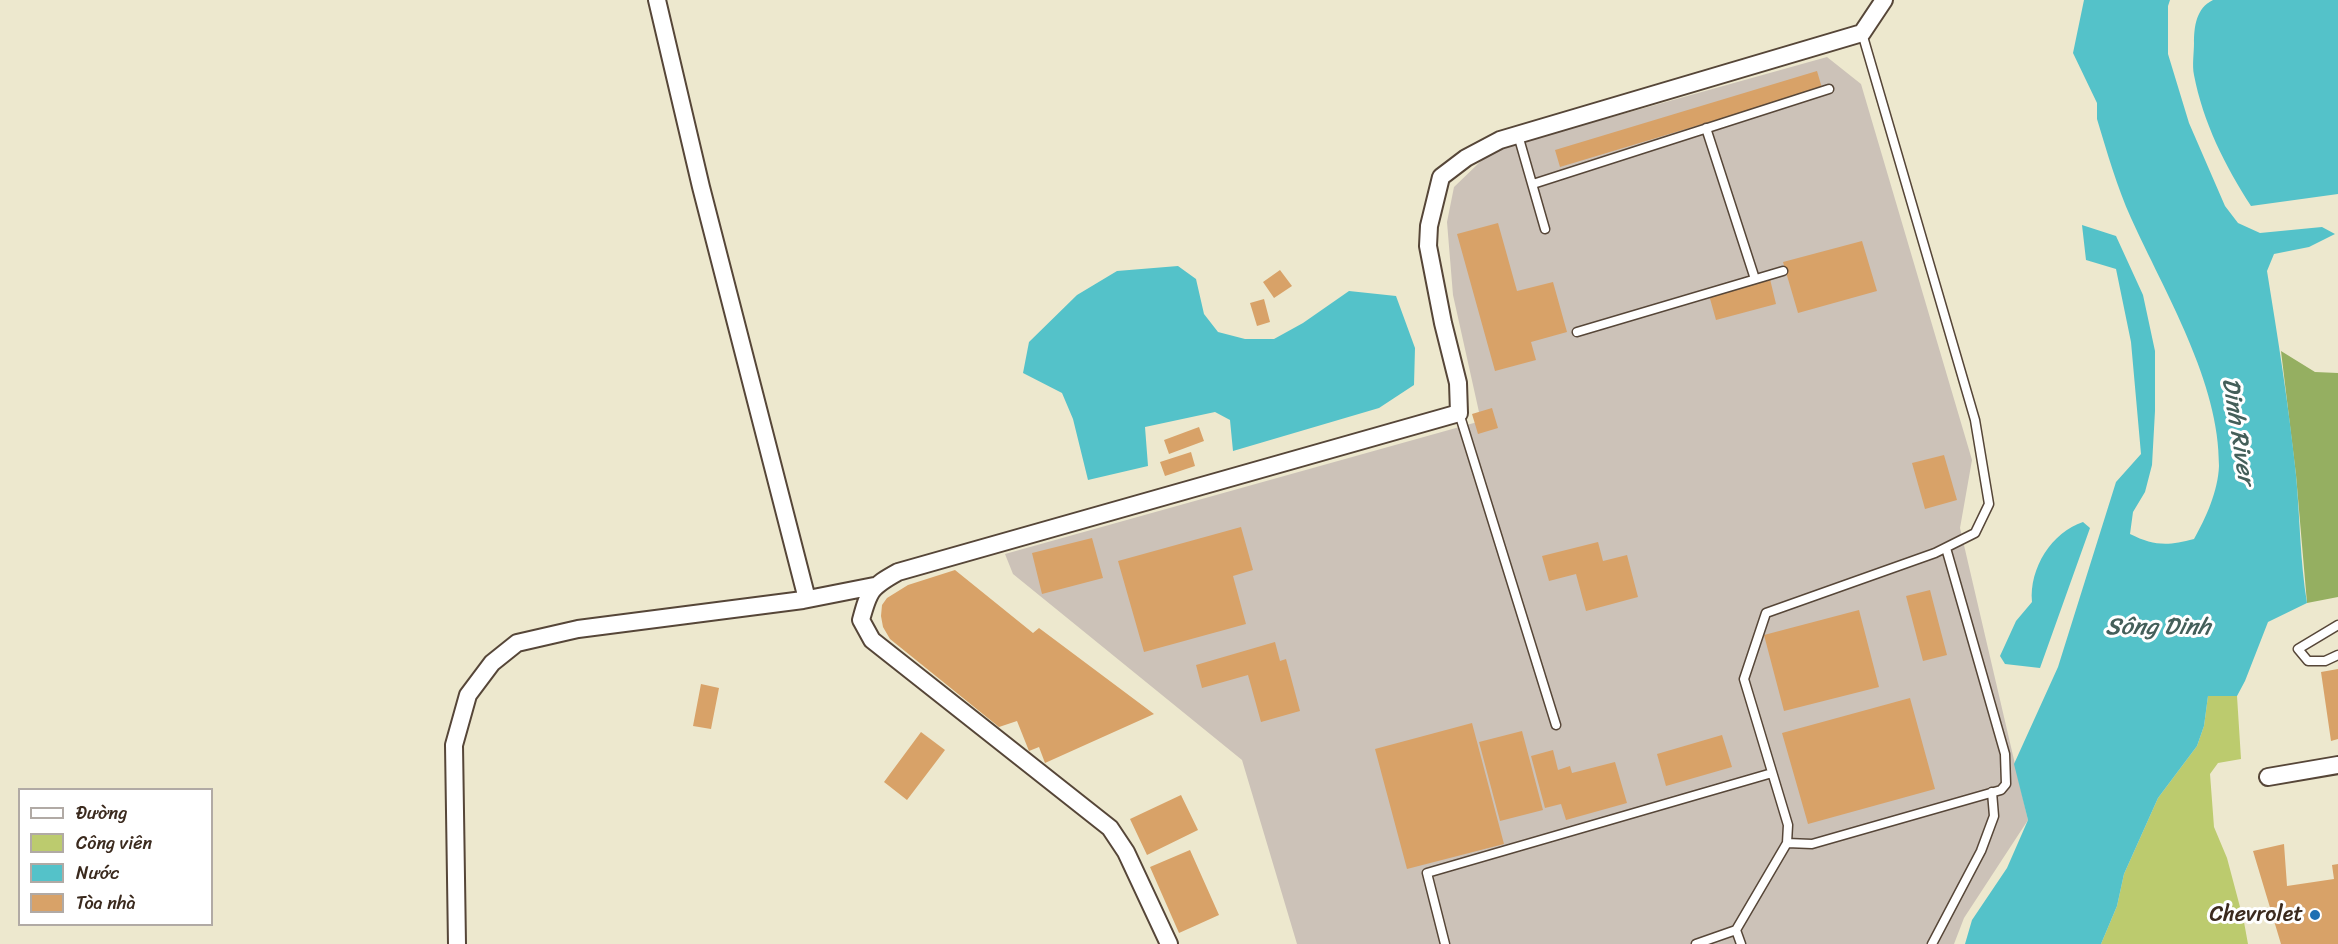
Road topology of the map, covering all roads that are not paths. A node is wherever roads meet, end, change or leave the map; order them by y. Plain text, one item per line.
1 (657, 0) edge
2 (1884, 0) edge
3 (1862, 33) junction
4 (1829, 89) dead end
5 (1706, 128) junction
6 (1518, 135) junction
7 (1533, 184) junction
8 (1545, 229) dead end
9 (1783, 271) dead end
10 (1755, 279) junction
11 (1576, 332) dead end
12 (1459, 413) junction
13 (1946, 548) junction
14 (874, 586) junction
15 (807, 598) junction
16 (2338, 625) edge
17 (2338, 655) edge
18 (1556, 725) dead end
19 (2338, 765) edge
20 (1772, 772) junction
21 (2268, 777) dead end
22 (1992, 792) junction
23 (1787, 843) junction
24 (1736, 930) junction
25 (457, 944) edge
26 (1169, 944) edge
27 (1445, 944) edge
28 (1696, 944) edge
29 (1742, 944) edge
30 (1932, 944) edge

1 - 15 street
2 - 3 street
3 - 6 street
3 - 13 lane
4 - 5 lane
5 - 7 lane
5 - 10 lane
6 - 7 lane
6 - 12 street
7 - 8 lane
9 - 10 lane
10 - 11 lane
12 - 14 street
12 - 18 lane
13 - 20 lane
13 - 22 lane
14 - 15 street
14 - 26 street
15 - 25 street
16 - 17 lane
19 - 21 street
20 - 23 lane
20 - 27 lane
22 - 23 lane
22 - 30 lane
23 - 24 lane
24 - 28 lane
24 - 29 lane

